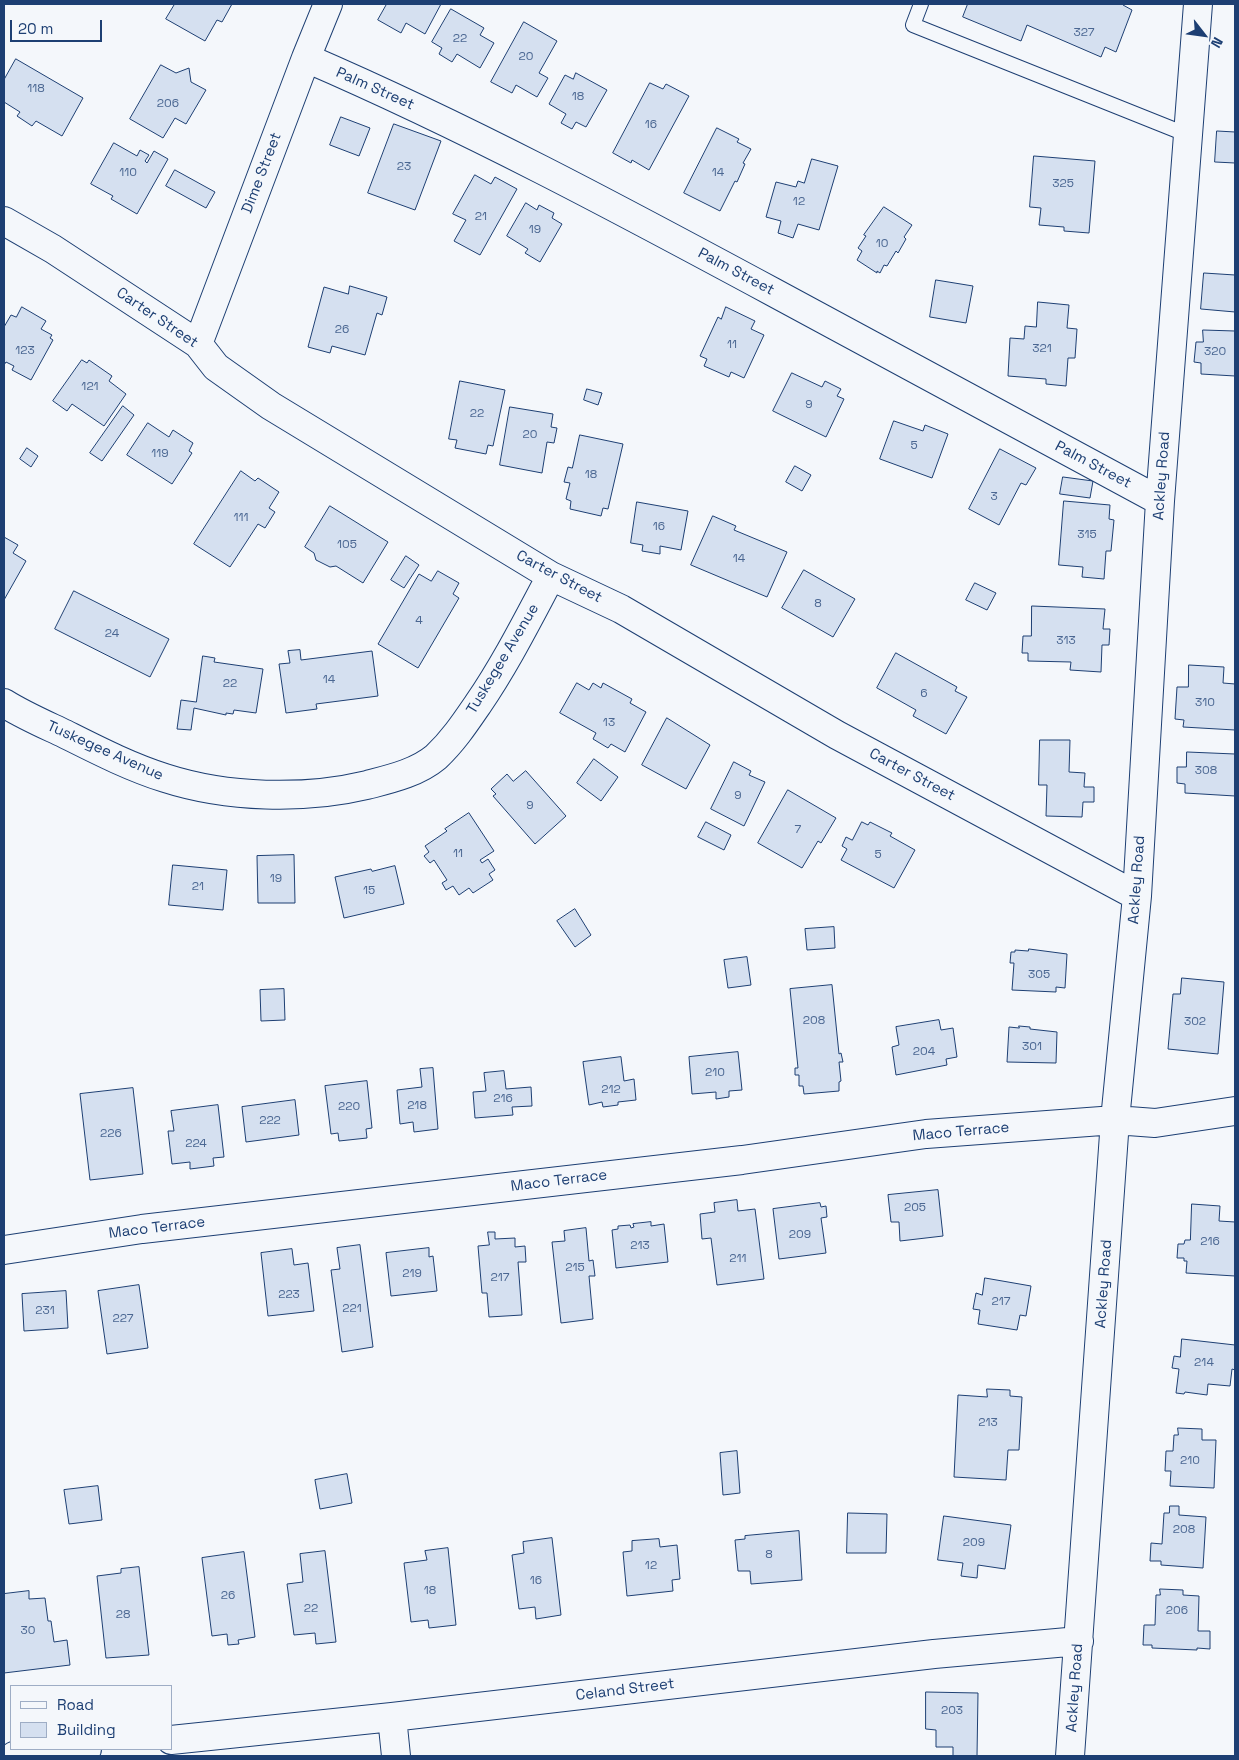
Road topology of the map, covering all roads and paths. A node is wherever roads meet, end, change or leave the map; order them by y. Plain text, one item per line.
1 (328, 4) edge
2 (921, 4) edge
3 (1198, 4) edge
4 (306, 58) junction
5 (1188, 135) junction
6 (4, 221) edge
7 (198, 344) junction
8 (1160, 501) junction
9 (551, 576) junction
10 (5, 706) edge
11 (1137, 896) junction
12 (1235, 1111) edge
13 (1115, 1120) junction
14 (4, 1250) edge
15 (1079, 1641) junction
16 (392, 1717) junction
17 (172, 1740) edge
18 (77, 1750) edge
19 (14, 1756) edge
20 (396, 1756) edge
21 (1070, 1756) edge

1 - 4 street, Dime Street
2 - 5 lane
3 - 5 street, Ackley Road
4 - 7 street, Dime Street
4 - 8 street, Palm Street
5 - 8 street, Ackley Road
6 - 7 street, Carter Street
7 - 9 street, Carter Street
8 - 11 street, Ackley Road
9 - 10 street, Tuskegee Avenue
9 - 11 street, Carter Street
11 - 13 street, Ackley Road
12 - 13 street, Maco Terrace
13 - 14 street, Maco Terrace
13 - 15 street, Ackley Road
15 - 16 street, Celand Street
15 - 21 street, Ackley Road
16 - 17 street, Celand Street
16 - 20 street
18 - 19 street

